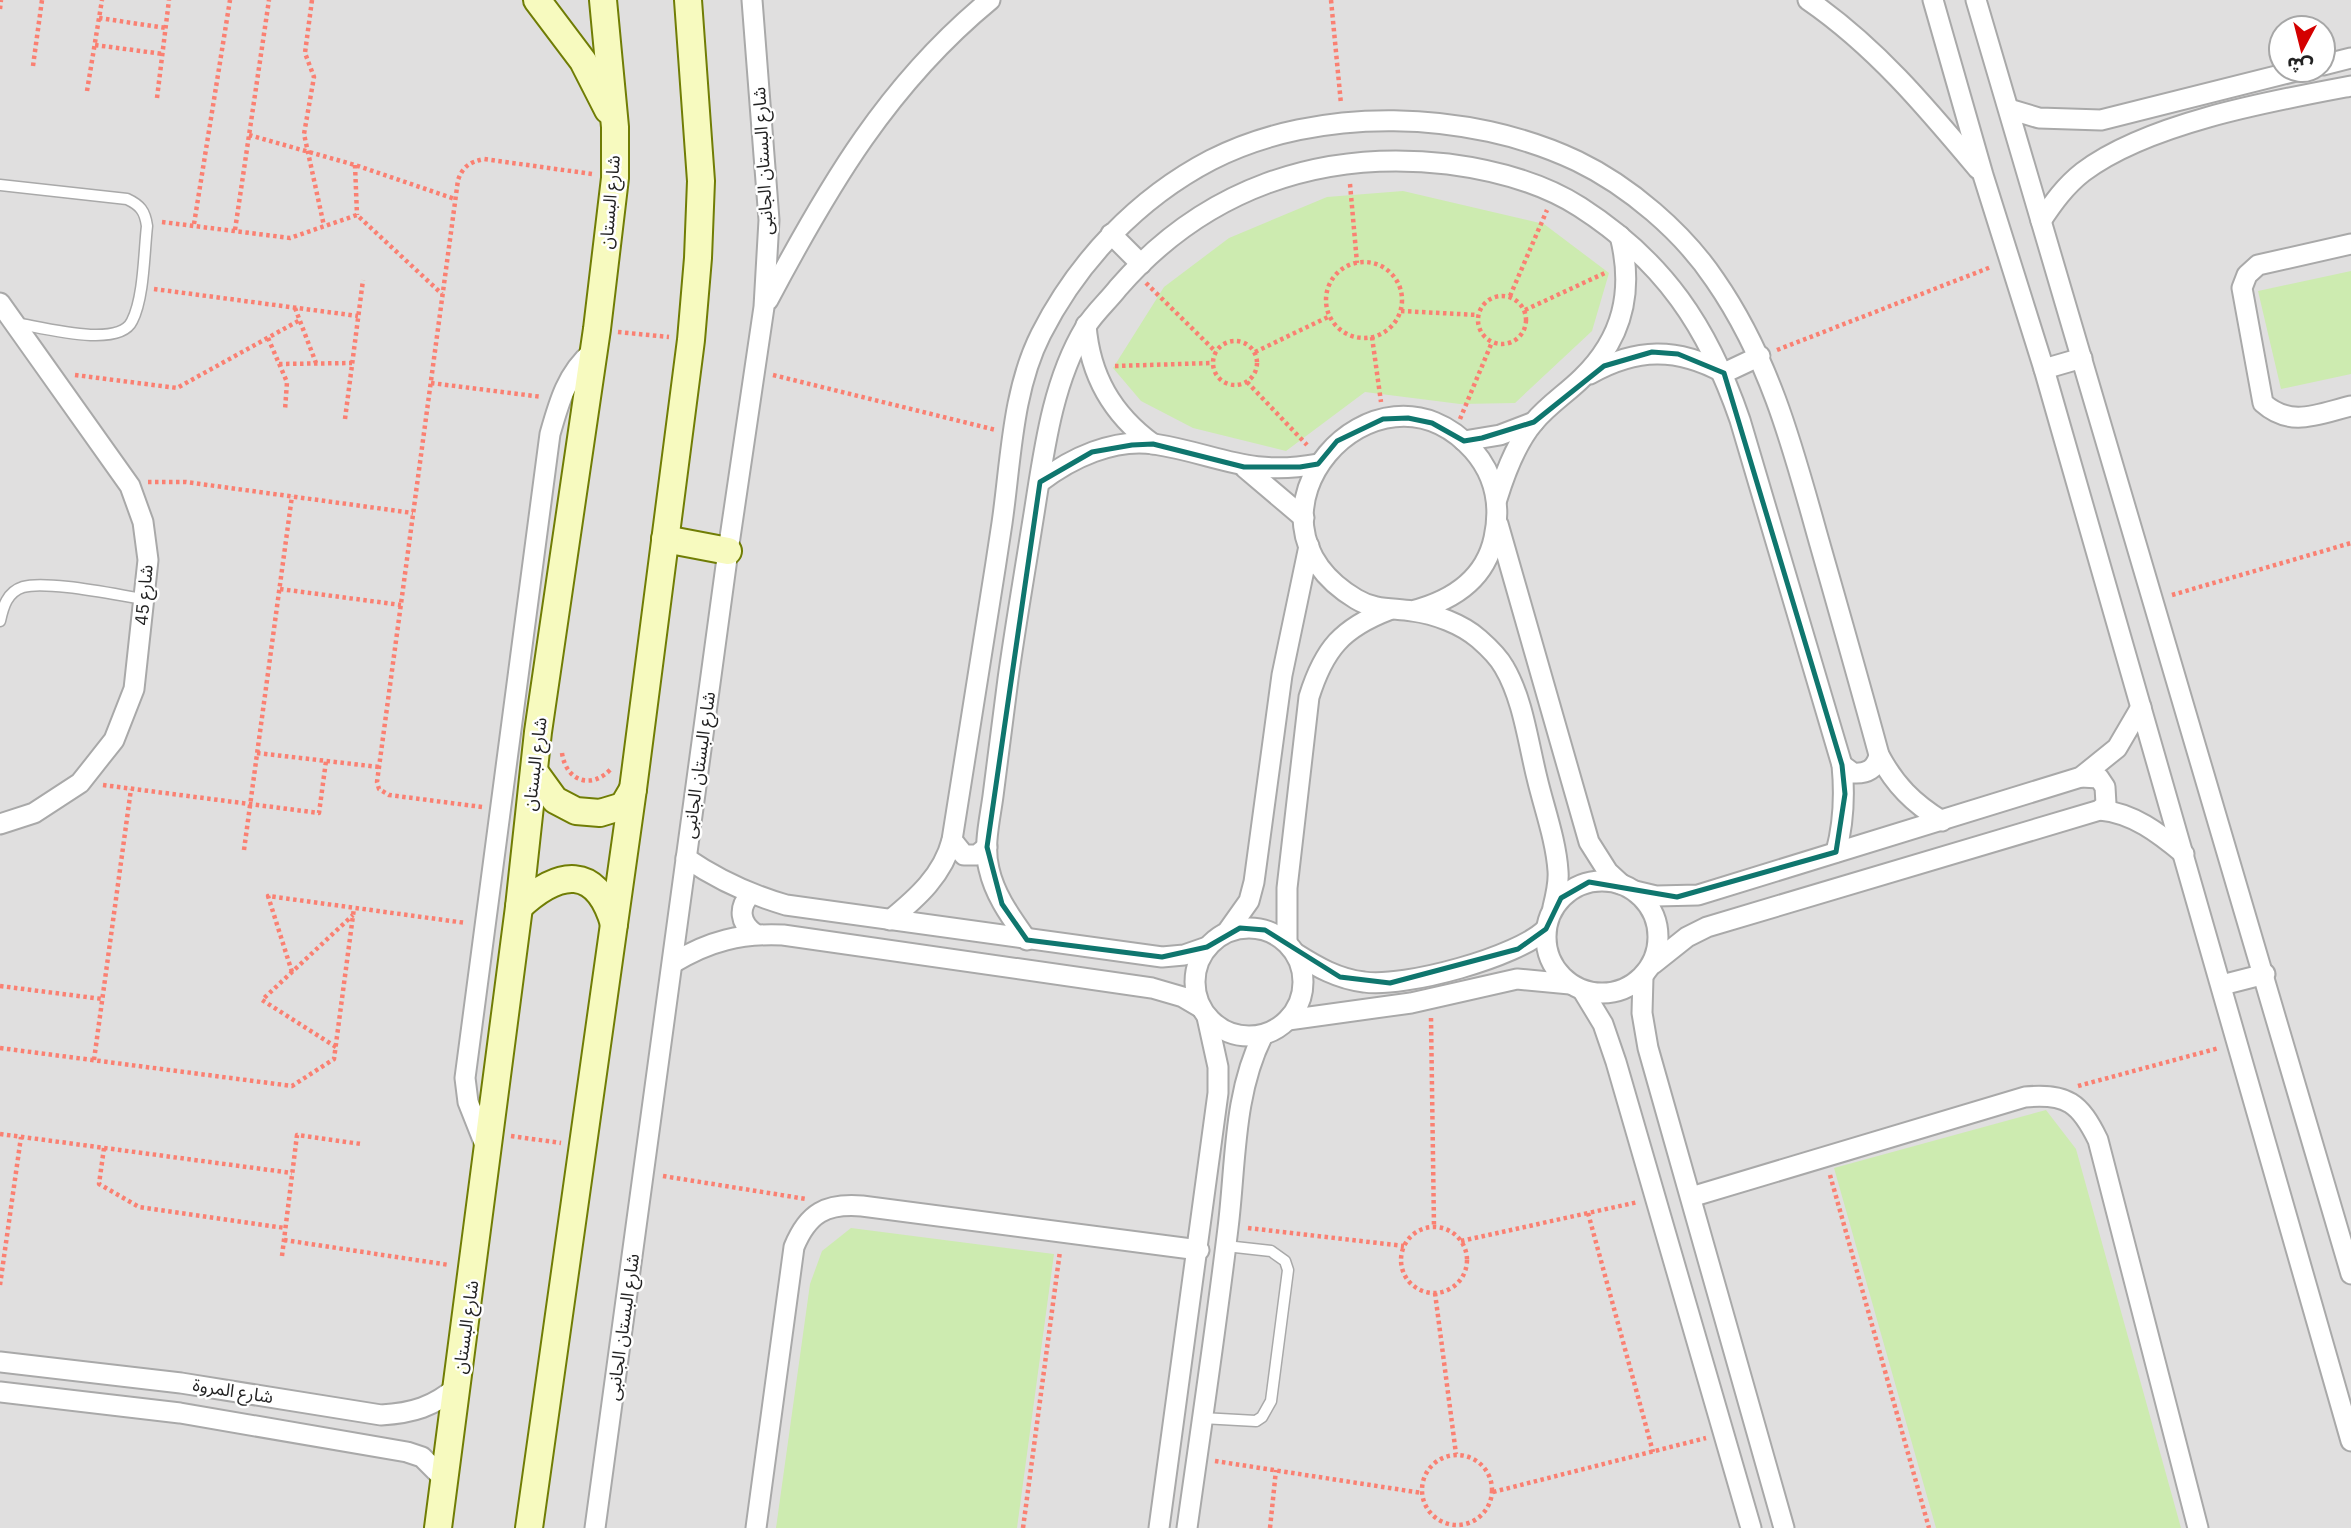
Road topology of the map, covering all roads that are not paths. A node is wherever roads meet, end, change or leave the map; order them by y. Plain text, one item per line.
1 (537, 0) edge
2 (603, 0) edge
3 (688, 0) edge
4 (752, 0) edge
5 (990, 0) edge
6 (1808, 0) edge
7 (1933, 0) edge
8 (1976, 0) edge
9 (2267, 78) edge
10 (2351, 86) edge
11 (2009, 109) junction
12 (2132, 113) junction
13 (615, 127) junction
14 (2139, 143) junction
15 (1983, 175) junction
16 (0, 185) edge
17 (2042, 221) junction
18 (1111, 234) junction
19 (1619, 235) junction
20 (2351, 244) edge
21 (1138, 267) junction
22 (0, 303) edge
23 (764, 307) junction
24 (15, 323) junction
25 (1086, 325) junction
26 (595, 340) junction
27 (1760, 356) junction
28 (2082, 358) junction
29 (2045, 369) junction
30 (1724, 373) junction
31 (1583, 378) junction
32 (2351, 405) edge
33 (1534, 422) junction
34 (1459, 437) junction
35 (1153, 444) junction
36 (1319, 462) junction
37 (1244, 467) junction
38 (1040, 482) junction
39 (1497, 499) junction
40 (1304, 518) junction
41 (1498, 522) junction
42 (665, 539) junction
43 (1309, 546) junction
44 (727, 551) junction
45 (995, 566) junction
46 (1025, 572) junction
47 (144, 599) junction
48 (1389, 610) junction
49 (1412, 611) junction
50 (0, 621) edge
51 (2141, 707) junction
52 (1879, 755) junction
53 (1842, 765) junction
54 (534, 771) junction
55 (2081, 777) junction
56 (634, 789) junction
57 (2100, 810) junction
58 (1942, 821) junction
59 (0, 824) edge
60 (952, 840) junction
61 (987, 847) junction
62 (1836, 852) junction
63 (2184, 854) junction
64 (686, 858) junction
65 (1628, 888) junction
66 (750, 895) junction
67 (519, 907) junction
68 (1553, 907) junction
69 (890, 920) junction
70 (614, 926) junction
71 (1546, 929) junction
72 (1227, 932) junction
73 (754, 933) junction
74 (1027, 940) junction
75 (1207, 947) junction
76 (1291, 948) junction
77 (1157, 956) junction
78 (673, 963) junction
79 (1648, 970) junction
80 (2265, 974) junction
81 (2222, 985) junction
82 (1576, 987) junction
83 (1152, 988) junction
84 (1203, 1012) junction
85 (1288, 1020) junction
86 (1263, 1035) junction
87 (1218, 1083) junction
88 (1244, 1087) junction
89 (501, 1139) junction
90 (1691, 1197) junction
91 (1226, 1246) junction
92 (1199, 1250) junction
93 (2351, 1274) edge
94 (0, 1362) edge
95 (458, 1386) junction
96 (0, 1392) edge
97 (1202, 1418) junction
98 (2351, 1441) edge
99 (445, 1480) junction
100 (438, 1528) edge
101 (530, 1528) edge
102 (595, 1528) edge
103 (756, 1528) edge
104 (1159, 1528) edge
105 (1187, 1528) edge
106 (1751, 1528) edge
107 (1784, 1528) edge
108 (2199, 1528) edge

1 - 13 street
2 - 13 street, شارع البستان
3 - 42 street
4 - 23 street, شارع البستان الجانبى
5 - 23 street
6 - 15 street
7 - 15 street
8 - 11 street
9 - 12 street
10 - 14 street
11 - 12 street
11 - 17 street
12 - 14 street
13 - 26 street, شارع البستان
14 - 17 street
15 - 29 street
16 - 24 lane
17 - 28 street
18 - 21 street
18 - 27 street
18 - 45 street
19 - 21 street
19 - 30 street
19 - 31 street
20 - 32 street
21 - 25 street
22 - 24 street, شارع 45
23 - 44 street, شارع البستان الجانبى
24 - 47 street, شارع 45
25 - 35 street
25 - 38 street
26 - 54 street, شارع البستان
26 - 89 street
27 - 30 street
27 - 52 street
28 - 29 street
28 - 80 street
29 - 51 street
30 - 31 street
30 - 53 street
31 - 33 street
33 - 34 street
33 - 39 street
34 - 36 street
34 - 39 street
35 - 37 street
35 - 38 street
36 - 37 street
36 - 40 street
37 - 40 street
38 - 46 street
39 - 41 street
40 - 43 street
41 - 49 street
41 - 65 street
42 - 44 street
42 - 56 street
43 - 48 street
43 - 72 street
44 - 64 street, شارع البستان الجانبى
45 - 46 street
45 - 60 street
46 - 61 street
47 - 50 lane
47 - 59 street, شارع 45
48 - 49 street
48 - 76 street
49 - 68 street
51 - 55 street
51 - 63 street
52 - 53 street
52 - 58 street
53 - 62 street
54 - 56 street
54 - 67 street, شارع البستان
55 - 57 street
55 - 58 street
56 - 70 street
57 - 63 street
57 - 79 street
58 - 62 street
60 - 61 street
60 - 69 street
61 - 74 street
62 - 65 street
63 - 81 street
64 - 66 street
64 - 78 street, شارع البستان الجانبى
65 - 68 street
65 - 79 street
66 - 69 street
66 - 73 street
67 - 70 street
67 - 89 street, شارع البستان
68 - 71 street
69 - 74 street
70 - 101 street
71 - 76 street
71 - 82 street
72 - 75 street
72 - 76 street
73 - 78 street
73 - 83 street
74 - 77 street
75 - 77 street
75 - 84 street
76 - 85 street
77 - 83 street
78 - 102 street, شارع البستان الجانبى
79 - 82 street
79 - 90 street
80 - 81 street
80 - 93 street
81 - 98 street
82 - 85 street
82 - 106 street
83 - 84 street
84 - 86 street
84 - 87 street
85 - 86 street
86 - 88 street
87 - 88 street
87 - 92 street
88 - 91 street
89 - 95 street, شارع البستان
90 - 107 street
90 - 108 street
91 - 97 street
91 - 97 lane
92 - 103 street
92 - 104 street
94 - 95 street, شارع المروة
95 - 99 street, شارع البستان
96 - 99 street, شارع المروة
97 - 105 street
99 - 100 street, شارع البستان

